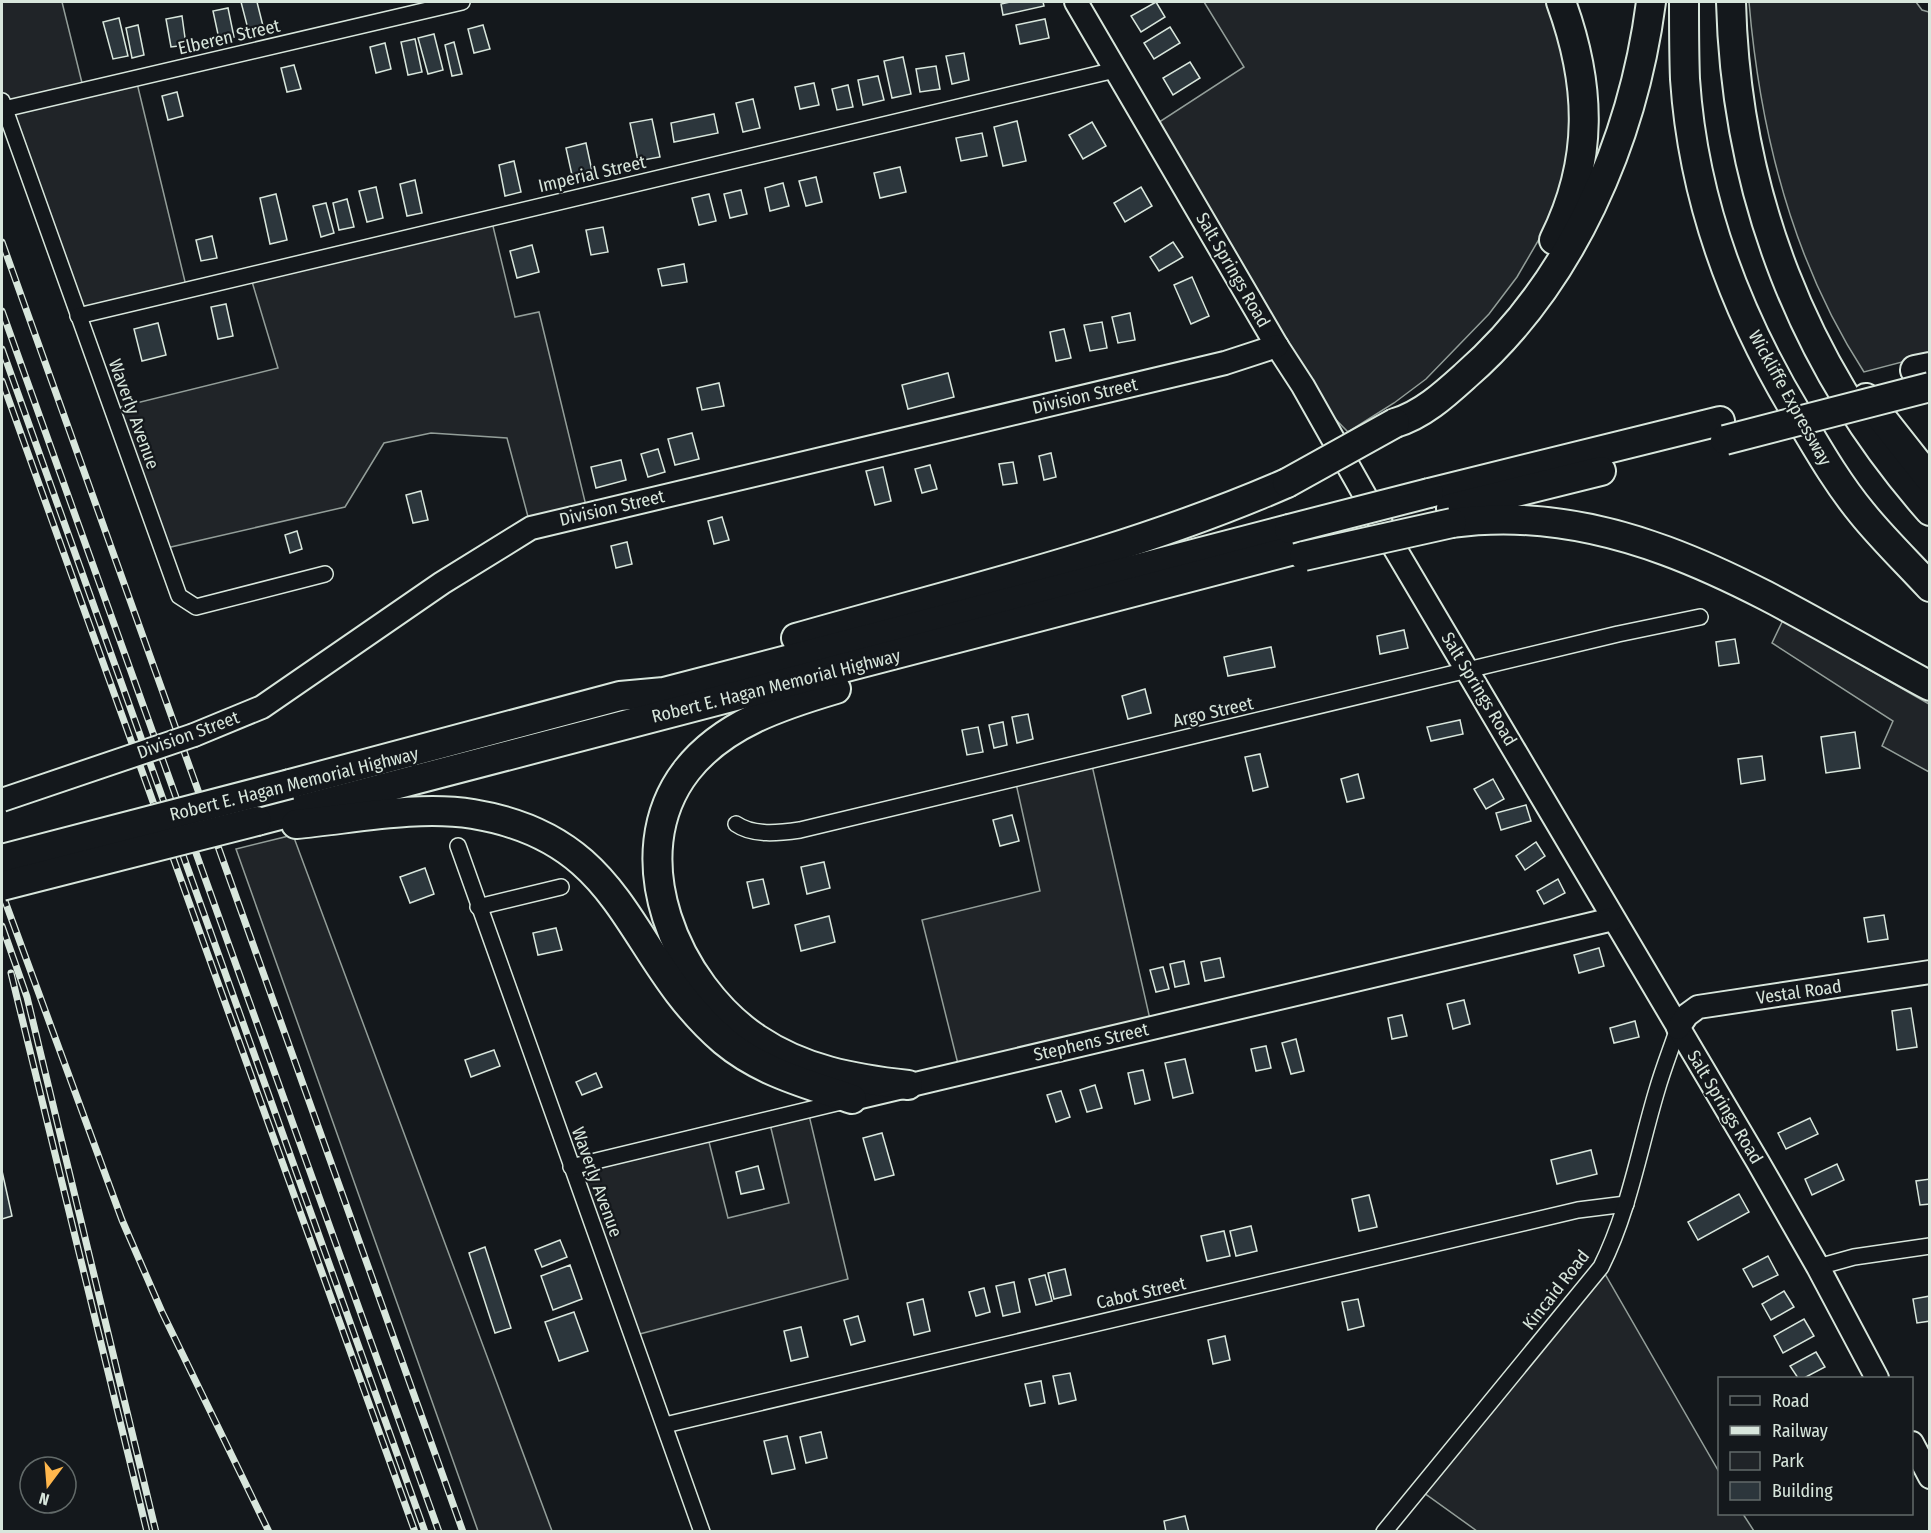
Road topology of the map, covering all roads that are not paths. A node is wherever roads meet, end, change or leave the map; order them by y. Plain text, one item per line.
1 (462, 2) edge
2 (1076, 2) edge
3 (1561, 2) edge
4 (1651, 2) edge
5 (1684, 2) edge
6 (1733, 2) edge
7 (1115, 70) junction
8 (3, 105) edge
9 (78, 316) junction
10 (1277, 346) junction
11 (1925, 375) edge
12 (1395, 423) junction
13 (1929, 479) edge
14 (1441, 509) junction
15 (1929, 511) edge
16 (1297, 545) junction
17 (325, 574) dead end
18 (1929, 587) edge
19 (1700, 617) dead end
20 (908, 652) junction
21 (1469, 672) junction
22 (1929, 687) edge
23 (620, 696) junction
24 (2, 800) edge
25 (295, 806) junction
26 (736, 824) dead end
27 (458, 846) dead end
28 (2, 859) edge
29 (2, 886) edge
30 (561, 887) dead end
31 (478, 907) junction
32 (1613, 919) junction
33 (1929, 972) edge
34 (1678, 1028) junction
35 (908, 1084) junction
36 (852, 1099) junction
37 (570, 1167) junction
38 (1626, 1204) junction
39 (1929, 1246) edge
40 (1818, 1267) junction
41 (1876, 1377) edge
42 (665, 1425) junction
43 (1913, 1447) edge
44 (1929, 1477) edge
45 (702, 1532) edge
46 (1384, 1532) edge

1 - 8 street, Elberen Street
2 - 7 street, Salt Springs Road
3 - 12 highway
4 - 12 highway
5 - 18 highway, Wickliffe Expressway
6 - 13 highway
6 - 15 highway
7 - 9 street, Imperial Street
7 - 10 street, Salt Springs Road
8 - 9 street, Waverly Avenue
9 - 17 street, Waverly Avenue
10 - 21 street, Salt Springs Road
10 - 24 street, Division Street, bridge
11 - 14 highway
12 - 23 highway, bridge
14 - 16 highway, bridge
14 - 16 highway, bridge
14 - 22 highway
16 - 20 highway, Robert E. Hagan Memorial Highway
16 - 23 highway
19 - 21 street, Argo Street
20 - 25 highway, Robert E. Hagan Memorial Highway
20 - 35 highway
21 - 26 street, Argo Street
21 - 32 street, Salt Springs Road
23 - 25 highway, Robert E. Hagan Memorial Highway
25 - 28 highway, Robert E. Hagan Memorial Highway, bridge
25 - 29 highway, Robert E. Hagan Memorial Highway, bridge
25 - 36 highway
27 - 31 street, Waverly Avenue
30 - 31 street
31 - 37 street, Waverly Avenue
32 - 34 street, Salt Springs Road
32 - 35 street, Stephens Street
33 - 34 street, Vestal Road
34 - 38 street, Kincaid Road
34 - 40 street, Salt Springs Road
35 - 36 street, Stephens Street
36 - 37 street, Stephens Street
37 - 42 street, Waverly Avenue
38 - 42 street, Cabot Street
38 - 46 street, Kincaid Road
39 - 40 street
40 - 41 street, Salt Springs Road
42 - 45 street, Waverly Avenue
43 - 44 street

